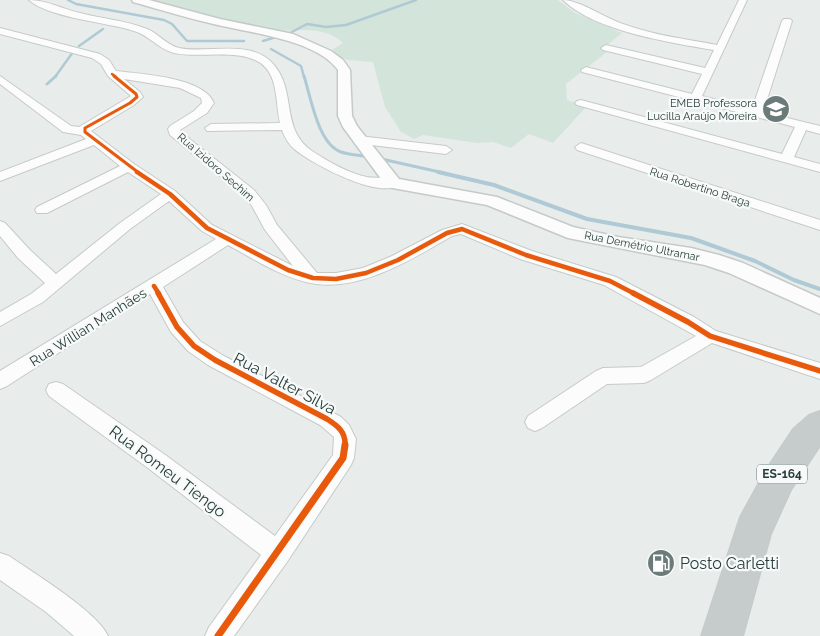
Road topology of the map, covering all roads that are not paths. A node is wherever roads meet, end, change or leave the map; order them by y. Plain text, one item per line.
1 (33, 0) edge
2 (137, 0) edge
3 (567, 0) edge
4 (743, 0) edge
5 (787, 21) dead end
6 (0, 31) edge
7 (606, 48) dead end
8 (720, 48) junction
9 (586, 70) dead end
10 (709, 72) junction
11 (112, 74) junction
12 (0, 79) edge
13 (696, 98) junction
14 (581, 102) dead end
15 (756, 114) junction
16 (288, 126) junction
17 (802, 126) junction
18 (210, 128) dead end
19 (820, 130) edge
20 (90, 132) junction
21 (359, 140) junction
22 (581, 147) dead end
23 (446, 150) dead end
24 (786, 159) junction
25 (129, 167) junction
26 (820, 168) edge
27 (0, 177) edge
28 (393, 183) junction
29 (170, 194) junction
30 (42, 210) dead end
31 (820, 225) edge
32 (0, 226) edge
33 (226, 240) junction
34 (312, 278) junction
35 (55, 283) junction
36 (154, 286) junction
37 (820, 307) edge
38 (0, 320) edge
39 (710, 336) junction
40 (820, 371) edge
41 (0, 381) edge
42 (56, 390) dead end
43 (534, 422) dead end
44 (820, 425) edge
45 (278, 553) junction
46 (0, 565) edge
47 (95, 636) edge
48 (218, 636) edge
49 (722, 636) edge

1 - 16 street
2 - 21 street
3 - 8 street
4 - 8 street
5 - 15 street
6 - 11 street
7 - 10 street
8 - 10 street
9 - 13 street
10 - 13 street
11 - 20 street
11 - 34 street, Rua Izidoro Sechim
12 - 20 street
13 - 15 street
14 - 24 street
15 - 17 street
16 - 18 street
16 - 28 street
17 - 19 street
17 - 24 street
20 - 25 street
20 - 27 street
21 - 23 street
21 - 28 street
22 - 31 street, Rua Robertino Braga
24 - 26 street
25 - 29 street
25 - 30 street
28 - 37 street, Rua Demétrio Ultramar
29 - 33 street
29 - 35 street
32 - 35 street
33 - 34 street
33 - 36 street, Rua Willian Manhães
34 - 39 street
35 - 38 street
36 - 41 street, Rua Willian Manhães
36 - 45 street, Rua Valter Silva
39 - 40 street
39 - 43 street
42 - 45 street, Rua Romeu Tiengo
44 - 49 highway, ES-164
45 - 48 street, Rua Valter Silva
46 - 47 street

